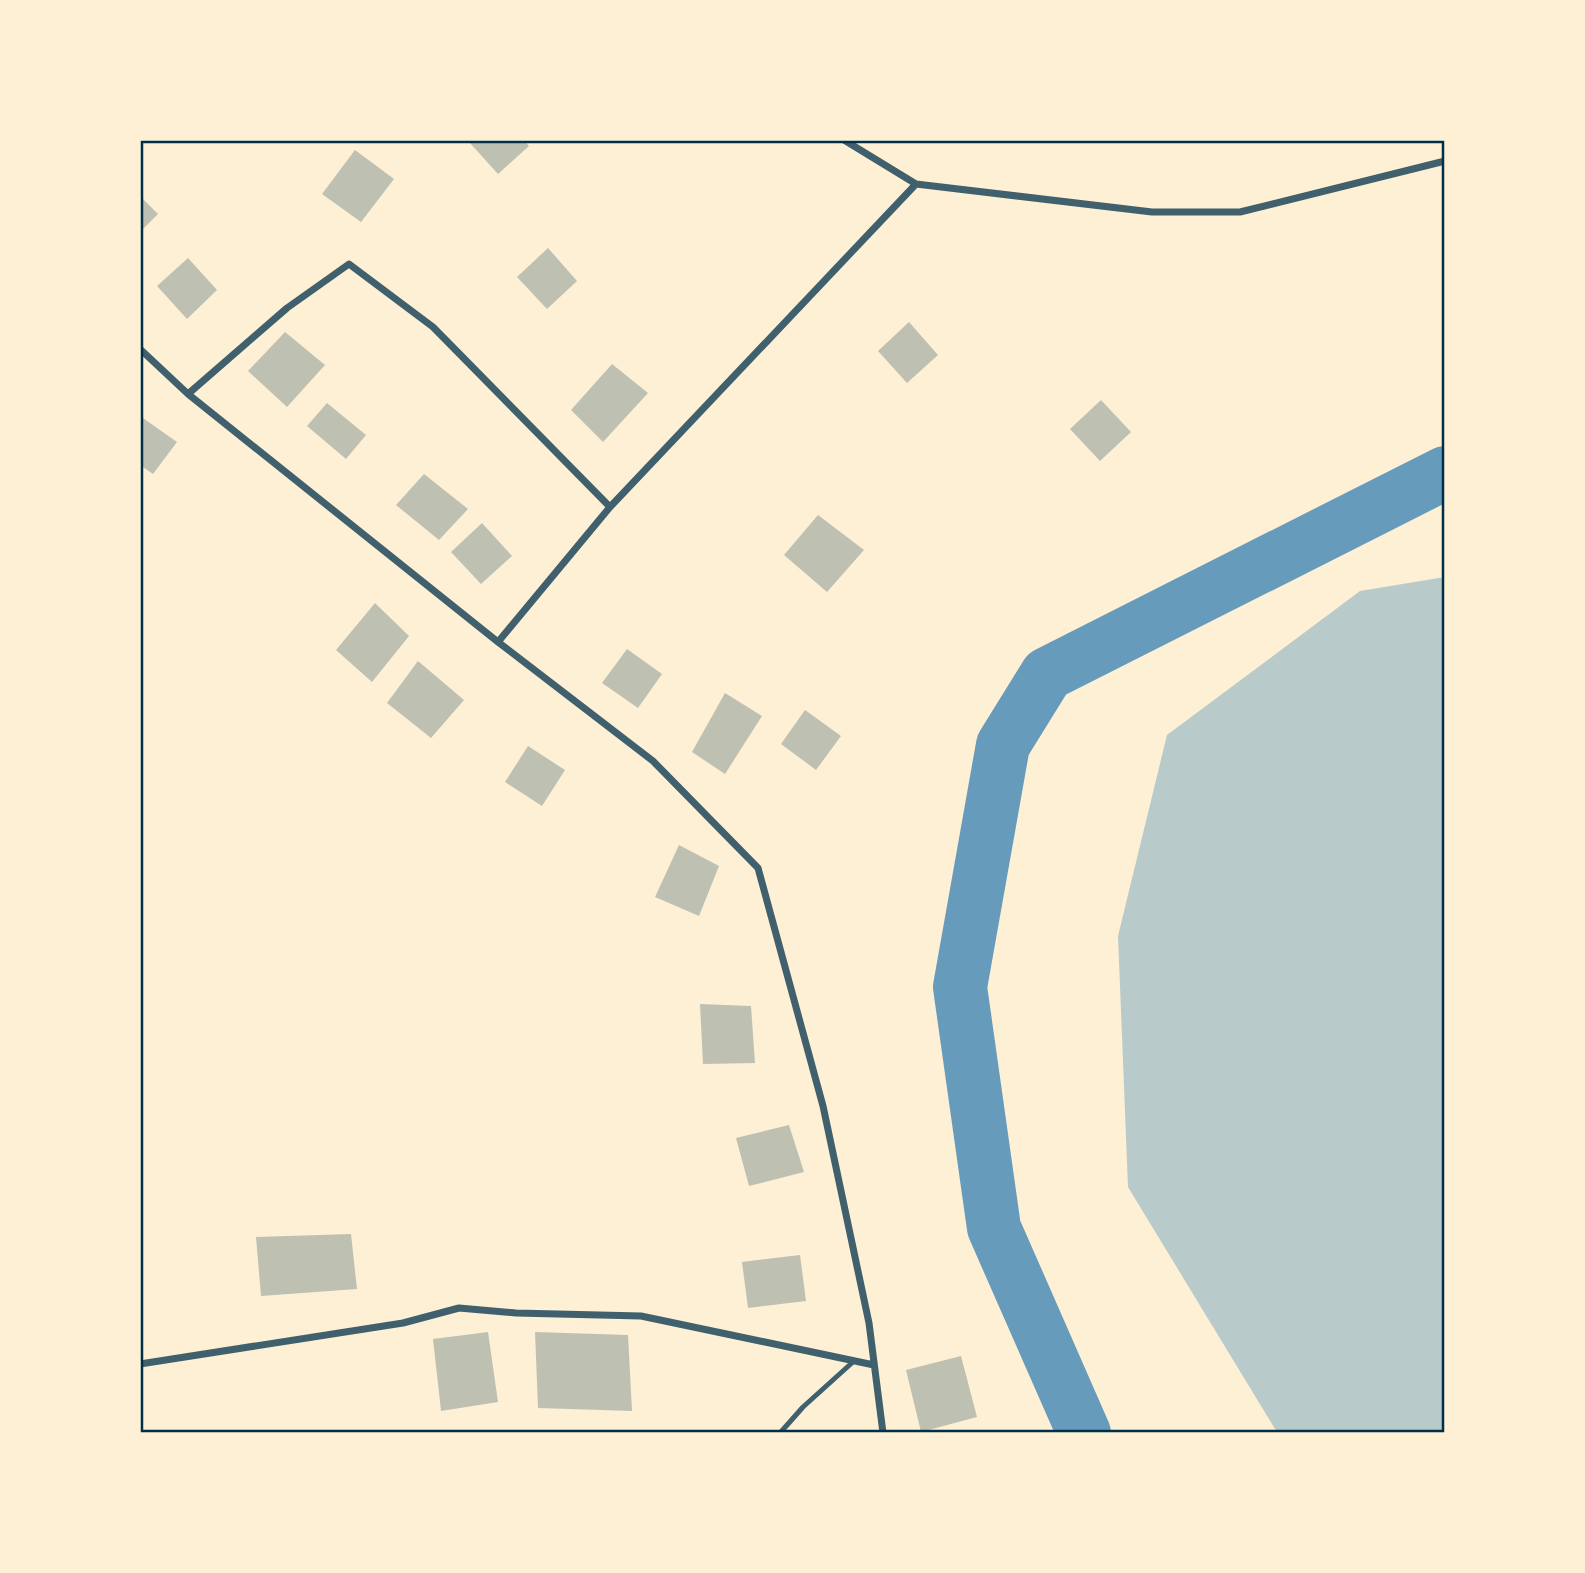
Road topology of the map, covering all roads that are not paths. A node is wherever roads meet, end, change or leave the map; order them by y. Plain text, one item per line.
1 (844, 140) edge
2 (1445, 162) edge
3 (916, 184) junction
4 (140, 349) edge
5 (188, 394) junction
6 (610, 507) junction
7 (498, 642) junction
8 (854, 1361) junction
9 (140, 1364) edge
10 (874, 1365) junction
11 (780, 1433) edge
12 (883, 1433) edge

1 - 3 street
2 - 3 street
3 - 6 street
4 - 5 street
5 - 6 street
5 - 7 street
6 - 7 street
7 - 10 street
8 - 9 street
8 - 10 street
8 - 11 lane
10 - 12 street

